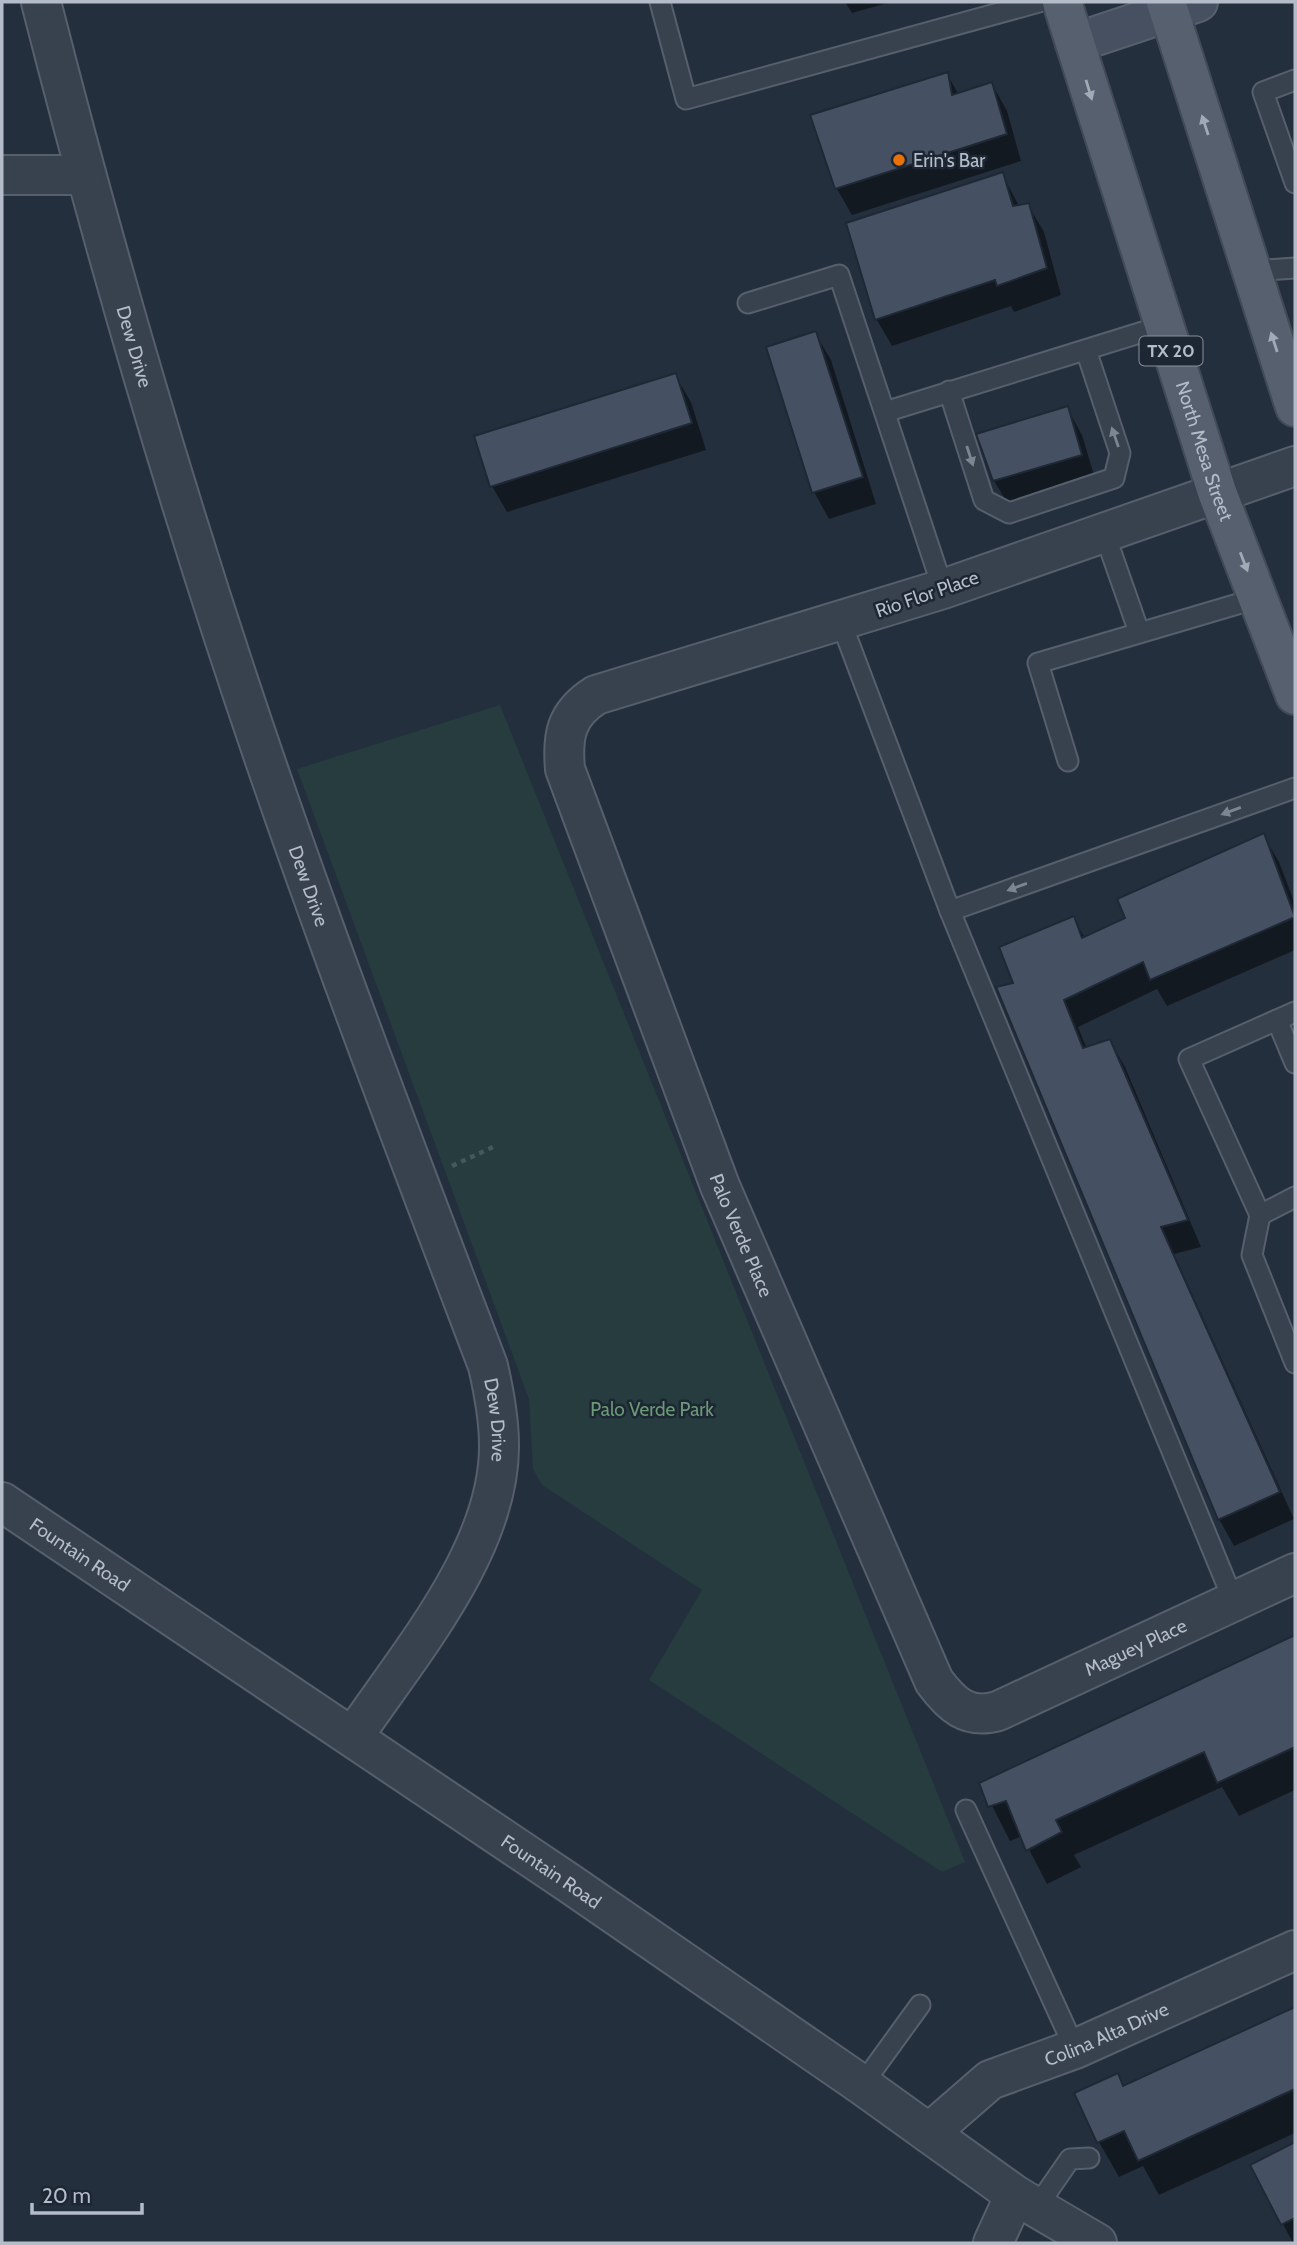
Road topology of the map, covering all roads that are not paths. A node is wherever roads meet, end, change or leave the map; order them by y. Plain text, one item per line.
1 (41, 2) edge
2 (660, 2) edge
3 (1039, 2) edge
4 (1062, 2) edge
5 (1177, 5) edge
6 (1074, 43) junction
7 (1295, 80) edge
8 (2, 175) edge
9 (85, 175) junction
10 (1295, 183) edge
11 (1295, 268) edge
12 (1252, 271) junction
13 (748, 303) dead end
14 (1162, 326) junction
15 (1086, 350) junction
16 (949, 391) junction
17 (1295, 407) edge
18 (885, 412) junction
19 (1295, 466) edge
20 (1217, 492) junction
21 (1104, 532) junction
22 (943, 589) junction
23 (1258, 598) junction
24 (841, 622) junction
25 (1139, 632) junction
26 (1295, 695) edge
27 (566, 726) joint
28 (1068, 761) dead end
29 (1295, 788) edge
30 (950, 911) junction
31 (1295, 1012) edge
32 (1277, 1020) junction
33 (1295, 1063) edge
34 (1295, 1197) edge
35 (1260, 1215) junction
36 (1295, 1363) edge
37 (2, 1502) edge
38 (1295, 1573) edge
39 (1234, 1602) junction
40 (974, 1714) joint
41 (353, 1737) junction
42 (966, 1810) dead end
43 (1295, 1950) edge
44 (920, 2005) dead end
45 (1075, 2049) junction
46 (862, 2085) junction
47 (929, 2133) junction
48 (1090, 2158) dead end
49 (1026, 2201) junction
50 (993, 2243) edge
51 (1097, 2243) edge

1 - 9 street, Dew Drive
2 - 3 lane
4 - 6 main road, North Mesa Street / TX 20
5 - 6 street
12 -> 5 main road
6 -> 14 main road, North Mesa Street / TX 20
7 - 10 lane
8 - 9 street
9 - 41 street, Dew Drive
11 - 12 lane
17 -> 12 main road
13 - 18 lane
14 - 15 lane
14 - 20 main road, North Mesa Street / TX 20
15 - 16 lane
16 -> 15 lane
16 - 18 lane
18 - 22 lane
19 - 20 street, Rio Flor Place
20 - 21 street, Rio Flor Place
20 -> 23 main road, North Mesa Street / TX 20
21 - 22 street, Rio Flor Place
21 - 25 lane
22 - 24 street, Rio Flor Place
23 - 25 lane
23 - 26 main road, North Mesa Street / TX 20
24 - 27 street, Rio Flor Place
24 - 30 lane
25 - 28 lane
27 - 40 street, Palo Verde Place
29 -> 30 lane
30 - 39 lane
31 - 32 lane
32 - 33 lane
32 - 35 lane
34 - 35 lane
35 - 36 lane
37 - 41 street, Fountain Road
38 - 39 street, Maguey Place
39 - 40 street, Maguey Place
41 - 46 street, Fountain Road
42 - 45 lane
43 - 45 street, Colina Alta Drive
44 - 46 lane
45 - 47 street, Colina Alta Drive
46 - 47 street, Fountain Road
47 - 49 street, Fountain Road
48 - 49 lane
49 - 50 street
49 - 51 street, Fountain Road

